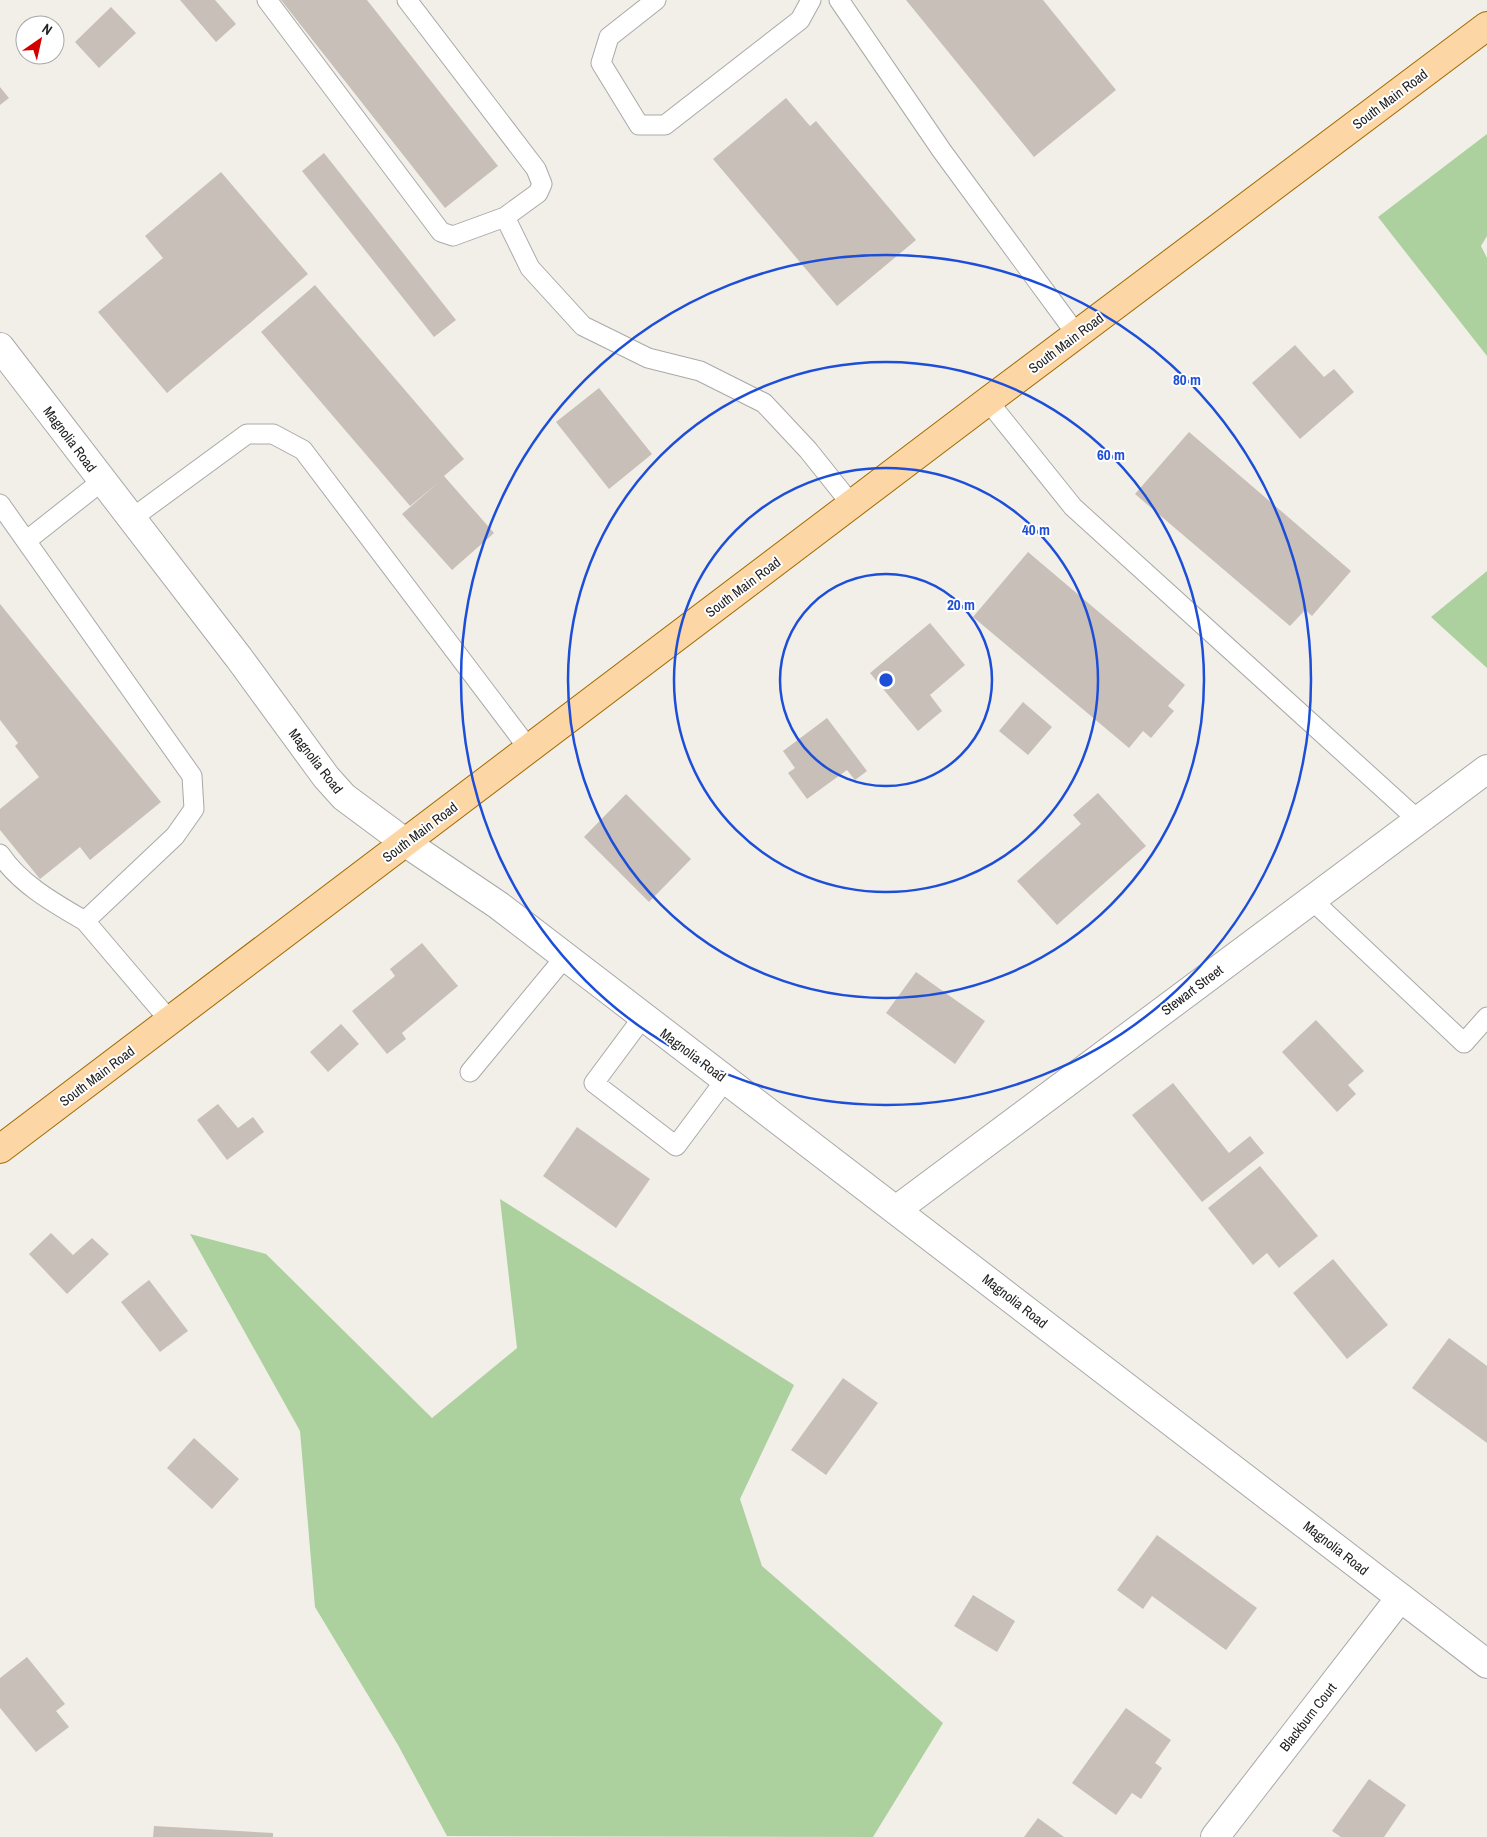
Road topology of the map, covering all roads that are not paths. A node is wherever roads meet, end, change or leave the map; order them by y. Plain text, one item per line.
1 (267, 0) edge
2 (407, 0) edge
3 (656, 0) edge
4 (811, 0) edge
5 (839, 0) edge
6 (1487, 26) edge
7 (505, 217) junction
8 (1077, 336) junction
9 (0, 348) edge
10 (988, 401) junction
11 (102, 481) junction
12 (0, 504) edge
13 (852, 505) junction
14 (131, 519) junction
15 (26, 541) junction
16 (529, 749) junction
17 (1487, 769) edge
18 (1418, 820) junction
19 (406, 843) junction
20 (0, 854) edge
21 (1312, 900) junction
22 (85, 921) junction
23 (565, 957) junction
24 (643, 1017) junction
25 (1487, 1017) edge
26 (170, 1021) junction
27 (470, 1072) dead end
28 (726, 1080) junction
29 (0, 1149) edge
30 (896, 1210) junction
31 (1400, 1598) junction
32 (1487, 1664) edge
33 (1215, 1837) edge

1 - 7 lane
2 - 7 lane
3 - 4 lane
5 - 8 lane
6 - 8 main road, South Main Road
7 - 13 lane
8 - 10 main road, South Main Road
9 - 11 street, Magnolia Road
10 - 13 main road, South Main Road
10 - 18 lane
11 - 14 street, Magnolia Road
11 - 15 lane
12 - 15 lane
13 - 16 main road, South Main Road
14 - 16 lane
14 - 19 street, Magnolia Road
15 - 22 lane
16 - 19 main road, South Main Road
17 - 18 street, Stewart Street
18 - 21 street, Stewart Street
19 - 23 street, Magnolia Road
19 - 26 main road, South Main Road
20 - 22 lane
21 - 25 lane
21 - 30 street, Stewart Street
22 - 26 lane
23 - 24 street, Magnolia Road
23 - 27 lane
24 - 28 street, Magnolia Road
24 - 28 lane
26 - 29 main road, South Main Road
28 - 30 street, Magnolia Road
30 - 31 street, Magnolia Road
31 - 32 street, Magnolia Road
31 - 33 street, Blackburn Court

